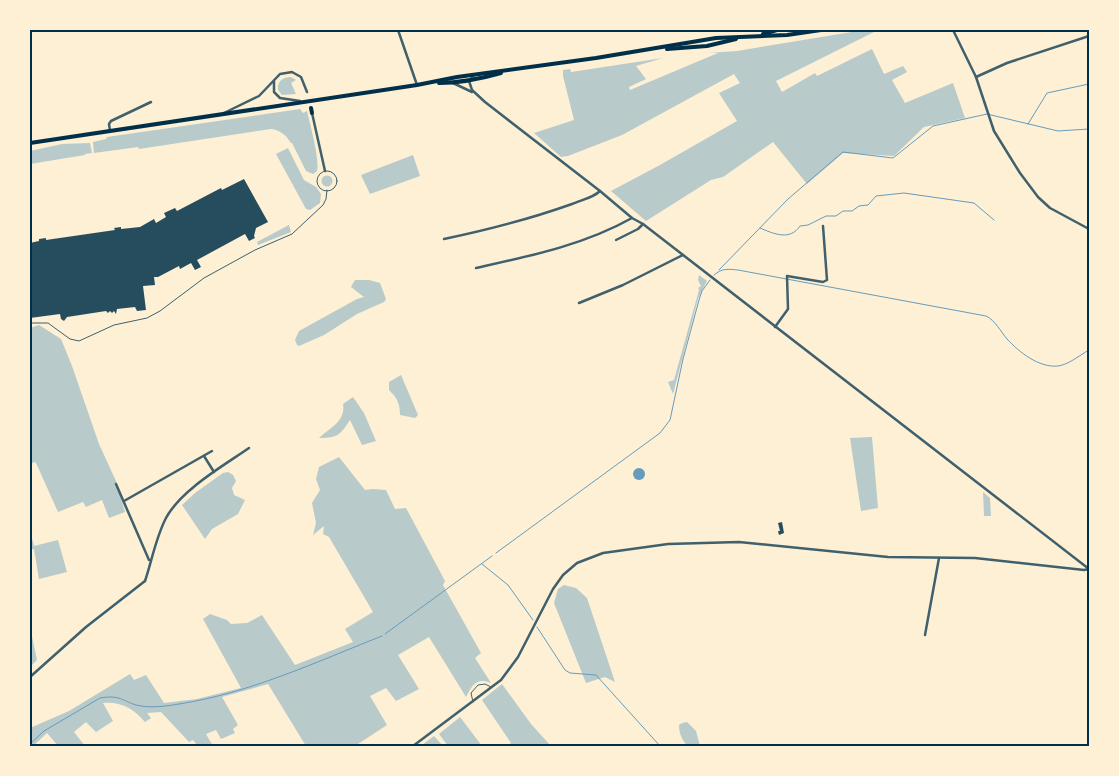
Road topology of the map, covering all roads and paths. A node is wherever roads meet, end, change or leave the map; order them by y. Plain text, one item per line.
1 (398, 30) edge
2 (777, 30) edge
3 (821, 30) edge
4 (952, 30) edge
5 (756, 36) junction
6 (1089, 36) edge
7 (743, 37) junction
8 (657, 49) junction
9 (509, 71) junction
10 (476, 74) junction
11 (457, 77) junction
12 (976, 77) junction
13 (274, 80) junction
14 (469, 81) junction
15 (432, 83) junction
16 (453, 83) junction
17 (417, 85) junction
18 (307, 92) dead end
19 (474, 93) junction
20 (151, 102) dead end
21 (304, 102) junction
22 (312, 110) dead end
23 (220, 115) junction
24 (110, 131) junction
25 (30, 143) edge
26 (325, 171) junction
27 (328, 190) junction
28 (600, 191) junction
29 (632, 218) junction
30 (643, 224) junction
31 (823, 226) dead end
32 (1089, 229) edge
33 (444, 239) dead end
34 (616, 240) dead end
35 (683, 255) junction
36 (476, 268) dead end
37 (579, 303) dead end
38 (30, 323) edge
39 (775, 327) junction
40 (249, 448) dead end
41 (212, 451) dead end
42 (204, 456) junction
43 (214, 472) junction
44 (116, 484) dead end
45 (124, 501) junction
46 (939, 558) junction
47 (150, 561) junction
48 (1089, 569) edge
49 (925, 636) dead end
50 (30, 677) edge
51 (491, 688) junction
52 (473, 702) junction
53 (413, 746) edge

1 - 17 street
2 - 5 main road
3 - 5 main road
4 - 12 street
5 - 7 main road
6 - 12 street
7 - 8 main road
7 - 8 main road
8 - 9 main road
9 - 10 main road
9 - 14 main road
10 - 11 main road
10 - 14 street
11 - 14 street
11 - 15 main road
12 - 32 street
13 - 18 street
13 - 21 street
13 - 23 street
14 - 16 main road
14 - 19 street
15 - 16 main road
15 - 17 main road
16 - 19 street
17 - 21 main road
19 - 28 street
20 - 24 street
21 - 23 main road
22 - 26 street
23 - 24 main road
24 - 25 main road
26 - 27 lane
26 - 27 lane
27 - 38 lane
28 - 29 street
28 - 33 street
29 - 30 street
29 - 36 street
30 - 34 street
30 - 35 street
31 - 39 street
35 - 37 street
35 - 39 street
39 - 48 street
40 - 43 street
41 - 42 street
42 - 43 street
42 - 45 street
43 - 47 street
44 - 45 street
45 - 47 street
46 - 48 street
46 - 49 street
46 - 51 street
47 - 50 street
51 - 52 street
51 - 52 lane
52 - 53 street

